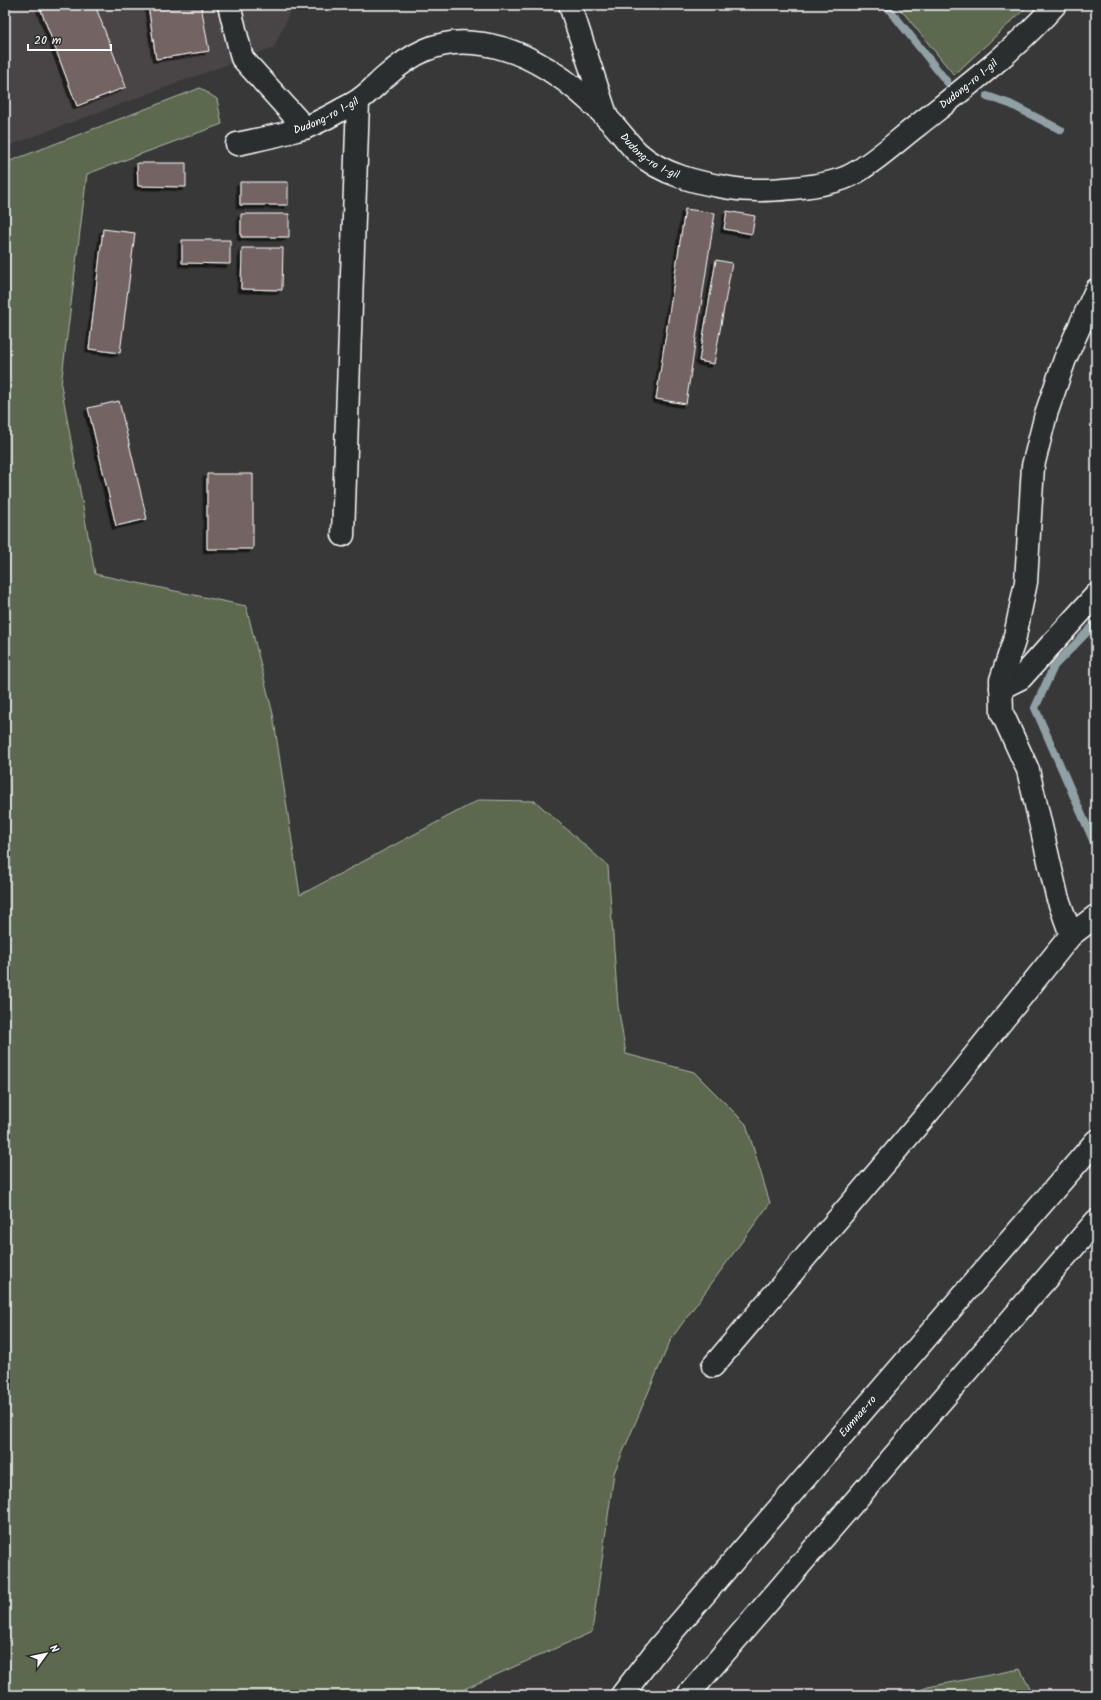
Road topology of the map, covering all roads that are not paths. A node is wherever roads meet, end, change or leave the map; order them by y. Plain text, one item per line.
1 (229, 5) edge
2 (570, 5) edge
3 (1055, 5) edge
4 (358, 101) junction
5 (608, 119) junction
6 (305, 128) junction
7 (238, 144) dead end
8 (1096, 290) edge
9 (343, 535) dead end
10 (1096, 595) edge
11 (1001, 688) junction
12 (1096, 916) edge
13 (1071, 935) junction
14 (1096, 1141) edge
15 (1096, 1221) edge
16 (713, 1366) dead end
17 (622, 1695) edge
18 (688, 1695) edge

1 - 6 street
2 - 5 street
3 - 5 street, Dudong-ro 1-gil
4 - 5 street, Dudong-ro 1-gil
4 - 6 street, Dudong-ro 1-gil
4 - 9 street
6 - 7 street, Dudong-ro 1-gil
8 - 11 street
10 - 11 street
11 - 13 street
12 - 13 street
13 - 16 street
14 - 17 street, Eumnae-ro
15 - 18 street

